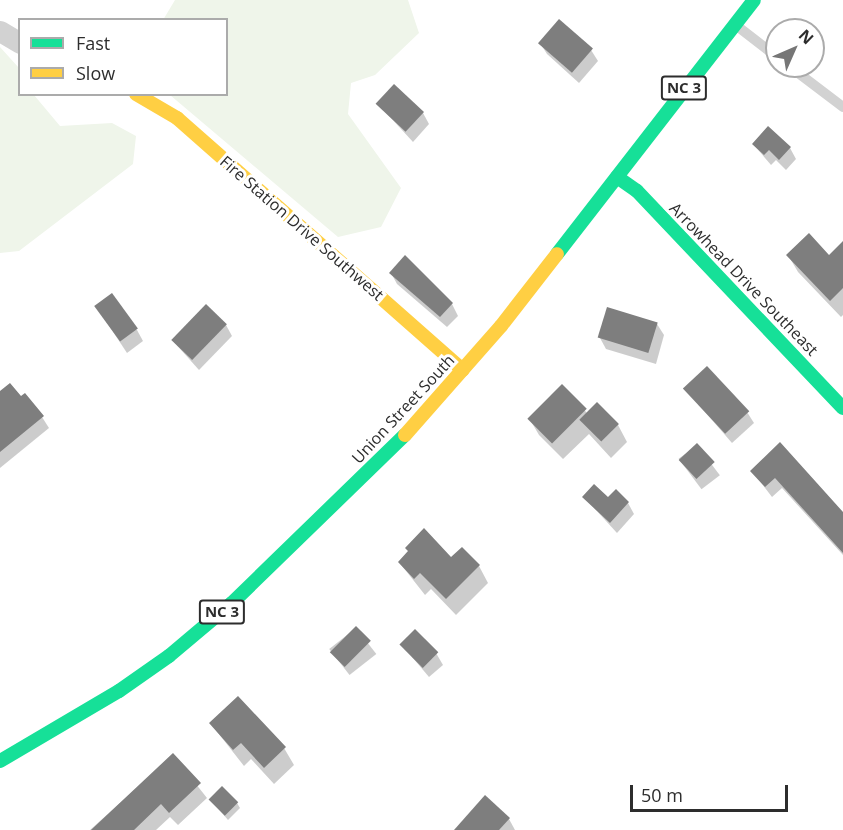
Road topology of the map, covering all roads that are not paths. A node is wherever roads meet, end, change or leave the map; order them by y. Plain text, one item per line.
1 (754, 0) edge
2 (735, 24) junction
3 (0, 31) edge
4 (18, 42) edge
5 (765, 48) edge
6 (805, 78) edge
7 (140, 96) edge
8 (843, 107) edge
9 (617, 177) junction
10 (464, 370) junction
11 (843, 408) edge
12 (0, 761) edge

1 - 2 main road, Union Street South / NC 3
2 - 5 lane
2 - 9 main road, Union Street South / NC 3
3 - 4 street
6 - 8 lane
7 - 10 main road, Fire Station Drive Southwest
9 - 10 main road, Union Street South / NC 3
9 - 11 main road, Arrowhead Drive Southeast
10 - 12 main road, Union Street South / NC 3

